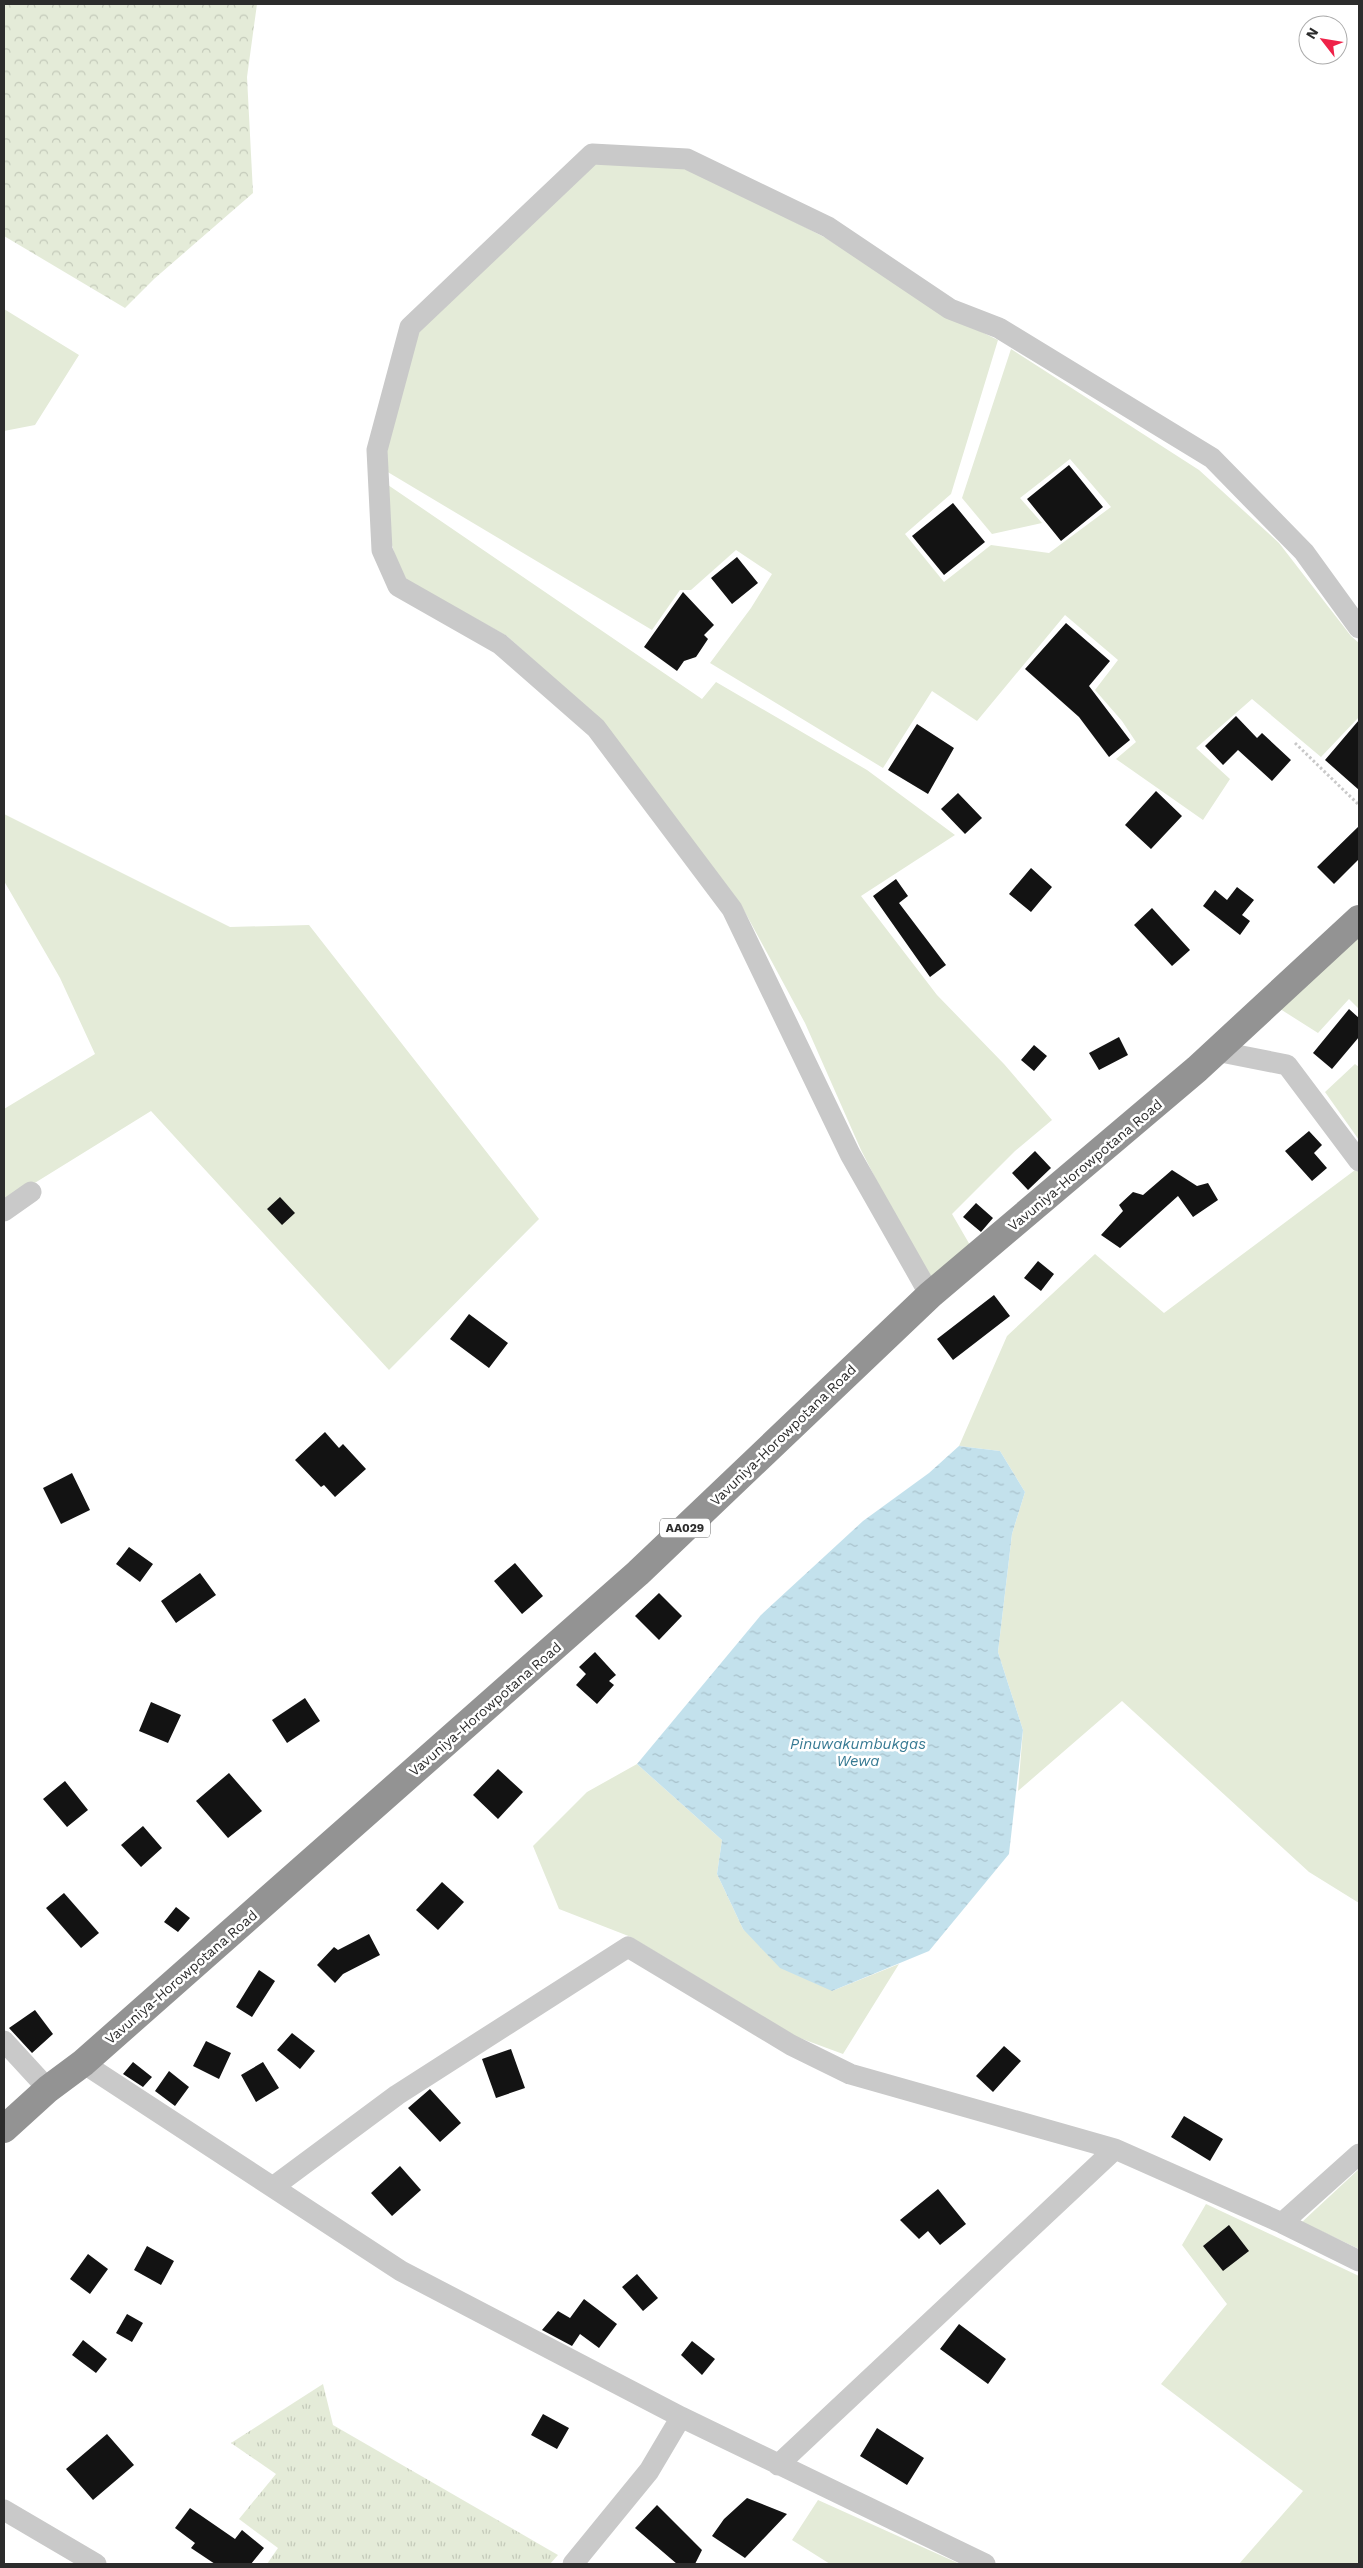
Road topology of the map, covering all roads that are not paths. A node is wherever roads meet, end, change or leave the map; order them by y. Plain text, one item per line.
1 (1359, 628) edge
2 (1359, 919) edge
3 (1216, 1051) junction
4 (1359, 1161) edge
5 (31, 1192) dead end
6 (4, 1211) edge
7 (930, 1295) junction
8 (4, 2041) edge
9 (83, 2063) junction
10 (48, 2089) junction
11 (4, 2129) edge
12 (1115, 2149) junction
13 (1359, 2154) edge
14 (273, 2187) junction
15 (1282, 2223) junction
16 (1359, 2261) edge
17 (681, 2417) junction
18 (778, 2466) junction
19 (4, 2510) edge
20 (96, 2564) edge
21 (573, 2564) edge
22 (985, 2564) edge

1 - 7 street
2 - 3 highway, Vavuniya-Horowpotana Road / AA029
3 - 4 street
3 - 7 highway, Vavuniya-Horowpotana Road / AA029
5 - 6 street
7 - 9 highway, Vavuniya-Horowpotana Road / AA029
8 - 10 street
9 - 10 highway, Vavuniya-Horowpotana Road / AA029
9 - 14 street
10 - 11 highway, Vavuniya-Horowpotana Road / AA029
12 - 14 street
12 - 15 street
12 - 18 street
13 - 15 street
14 - 17 street
15 - 16 street
17 - 18 street
17 - 21 street
18 - 22 street
19 - 20 street

